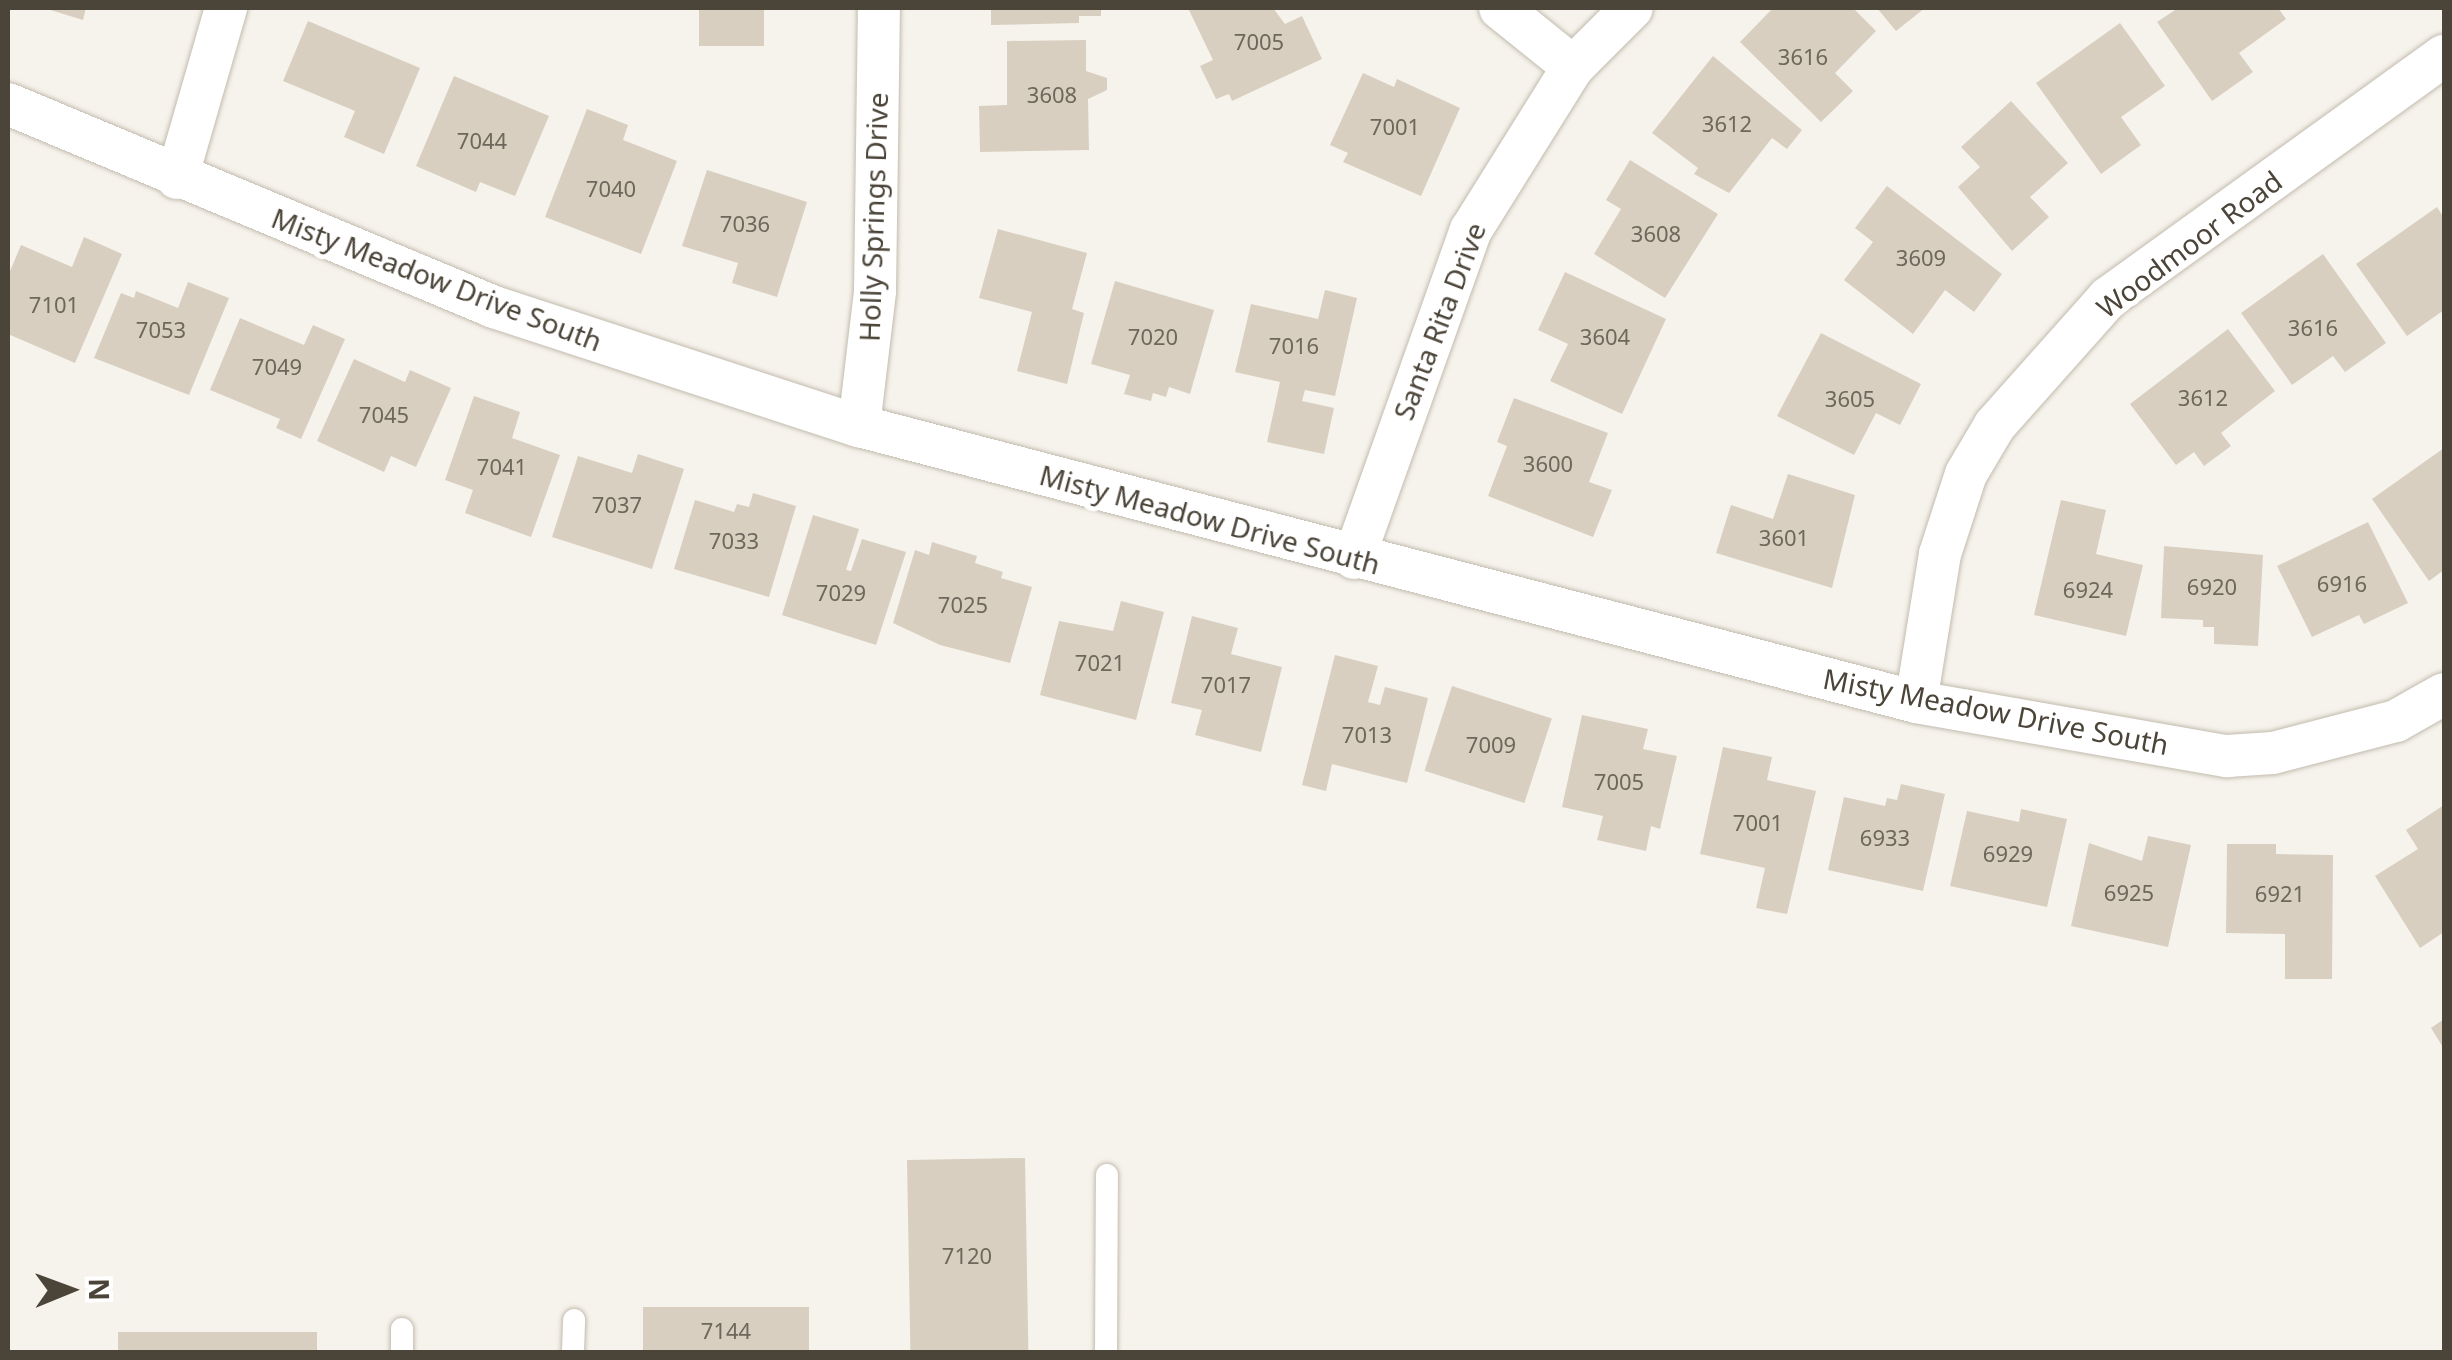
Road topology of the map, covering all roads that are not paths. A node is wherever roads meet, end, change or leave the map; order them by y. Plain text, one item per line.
1 (226, 8) edge
2 (879, 8) edge
3 (1500, 8) edge
4 (1632, 8) edge
5 (2444, 56) edge
6 (1573, 67) junction
7 (8, 104) edge
8 (177, 178) junction
9 (859, 426) junction
10 (1354, 558) junction
11 (2442, 700) edge
12 (1916, 702) junction
13 (1108, 1176) dead end
14 (574, 1320) dead end
15 (574, 1352) edge
16 (1106, 1352) edge

1 - 8 street
2 - 9 street, Holly Springs Drive
3 - 6 street
4 - 6 street, Santa Rita Drive
5 - 12 street, Woodmoor Road
6 - 10 street, Santa Rita Drive
7 - 8 street, Misty Meadow Drive South
8 - 9 street, Misty Meadow Drive South
9 - 10 street, Misty Meadow Drive South
10 - 12 street, Misty Meadow Drive South
11 - 12 street, Misty Meadow Drive South
13 - 16 lane
14 - 15 lane

